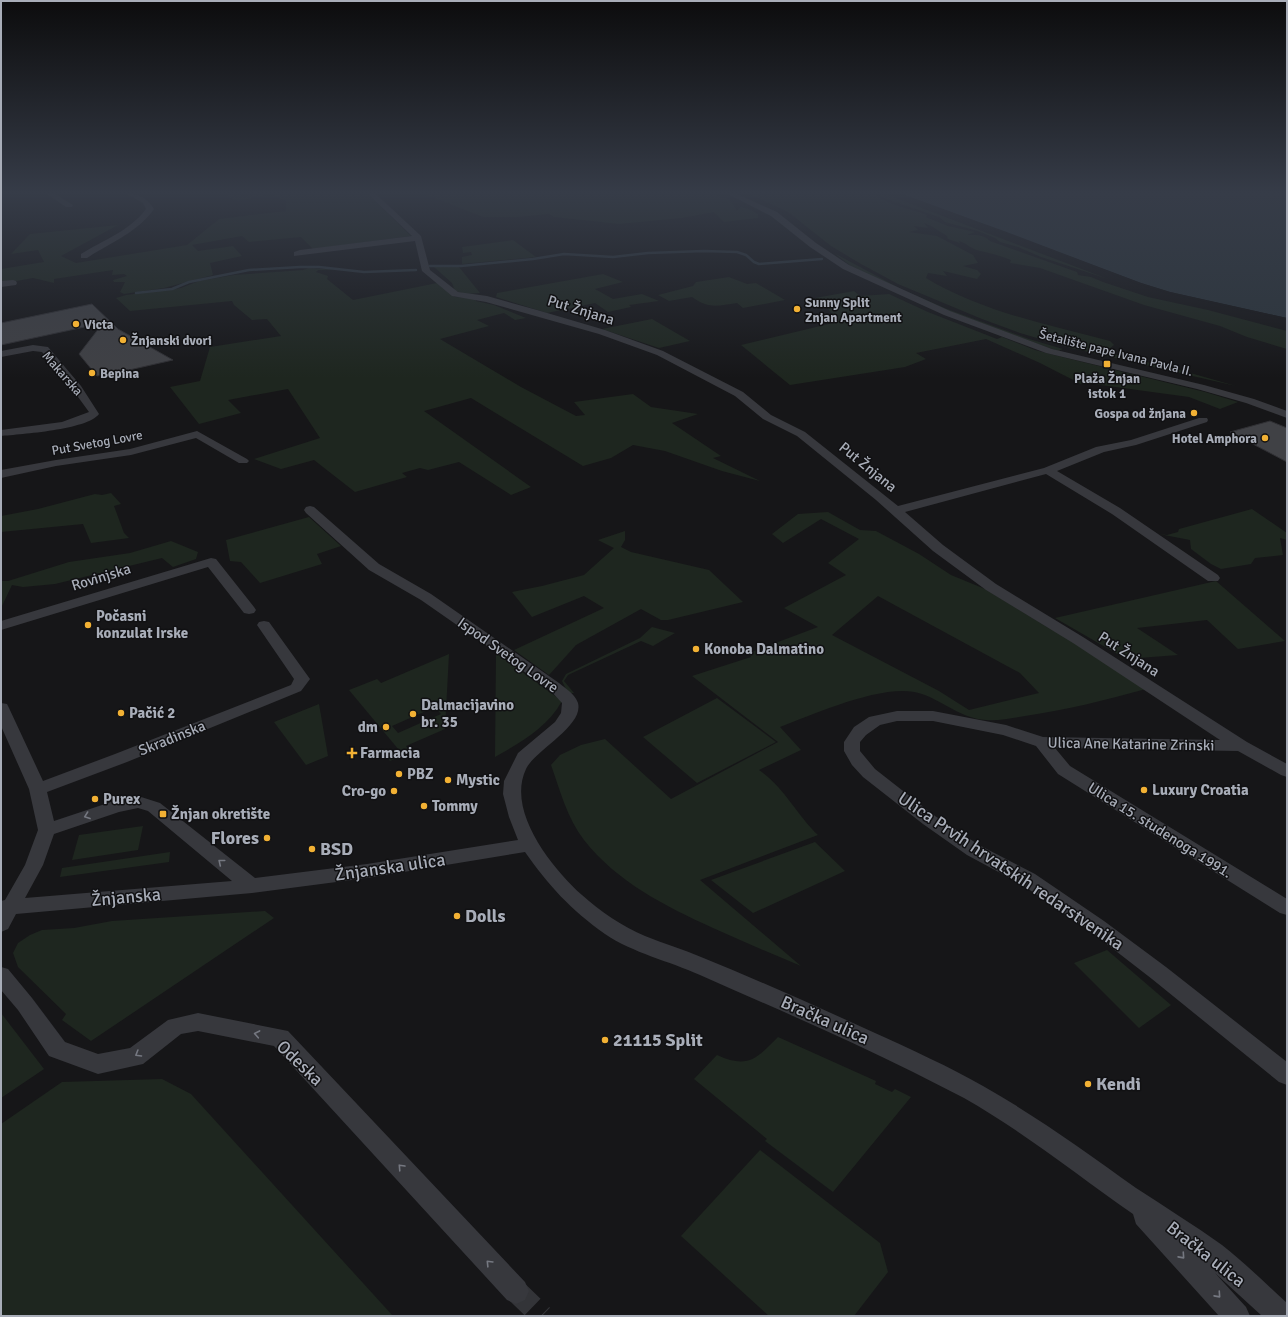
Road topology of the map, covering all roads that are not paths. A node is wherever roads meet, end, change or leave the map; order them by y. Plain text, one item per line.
1 (422, 255) edge
2 (828, 255) edge
3 (13, 283) dead end
4 (1, 284) edge
5 (1, 354) edge
6 (1287, 415) edge
7 (1203, 420) dead end
8 (1, 433) edge
9 (243, 462) dead end
10 (1048, 470) junction
11 (1, 474) edge
12 (310, 510) dead end
13 (895, 511) junction
14 (1213, 578) dead end
15 (250, 610) dead end
16 (264, 625) dead end
17 (1, 626) edge
18 (1, 708) edge
19 (1042, 742) junction
20 (1240, 746) junction
21 (852, 751) joint
22 (1287, 772) edge
23 (38, 789) junction
24 (47, 830) junction
25 (529, 845) junction
26 (252, 886) junction
27 (1287, 908) edge
28 (4, 914) edge
29 (1, 975) edge
30 (1287, 1075) edge
31 (1128, 1196) junction
32 (516, 1291) tunnel mouth
33 (1237, 1316) edge
34 (1282, 1316) edge

1 - 13 street, Put Žnjana
2 - 6 street, Šetalište pape Ivana Pavla II.
3 - 4 street
5 - 8 street, Makarska
7 - 10 street
9 - 11 street, Put Svetog Lovre
10 - 13 street
10 - 14 street
12 - 25 street, Ispod Svetog Lovre
13 - 20 street, Put Žnjana
15 - 17 street, Rovinjska
16 - 23 street, Skradinska
18 - 23 street
19 - 20 street, Ulica Ane Katarine Zrinski
19 - 21 street, Ulica Ane Katarine Zrinski
19 - 27 street, Ulica 15. studenoga 1991.
20 - 22 street, Put Žnjana
21 - 30 street, Ulica Prvih hrvatskih redarstvenika
23 - 24 street
26 -> 24 street
24 - 28 street
25 - 26 street, Žnjanska ulica
25 - 31 street, Bračka ulica
26 - 28 street, Žnjanska
32 -> 29 street, Odeska
31 -> 33 street, Bračka ulica
31 - 34 street, Bračka ulica

